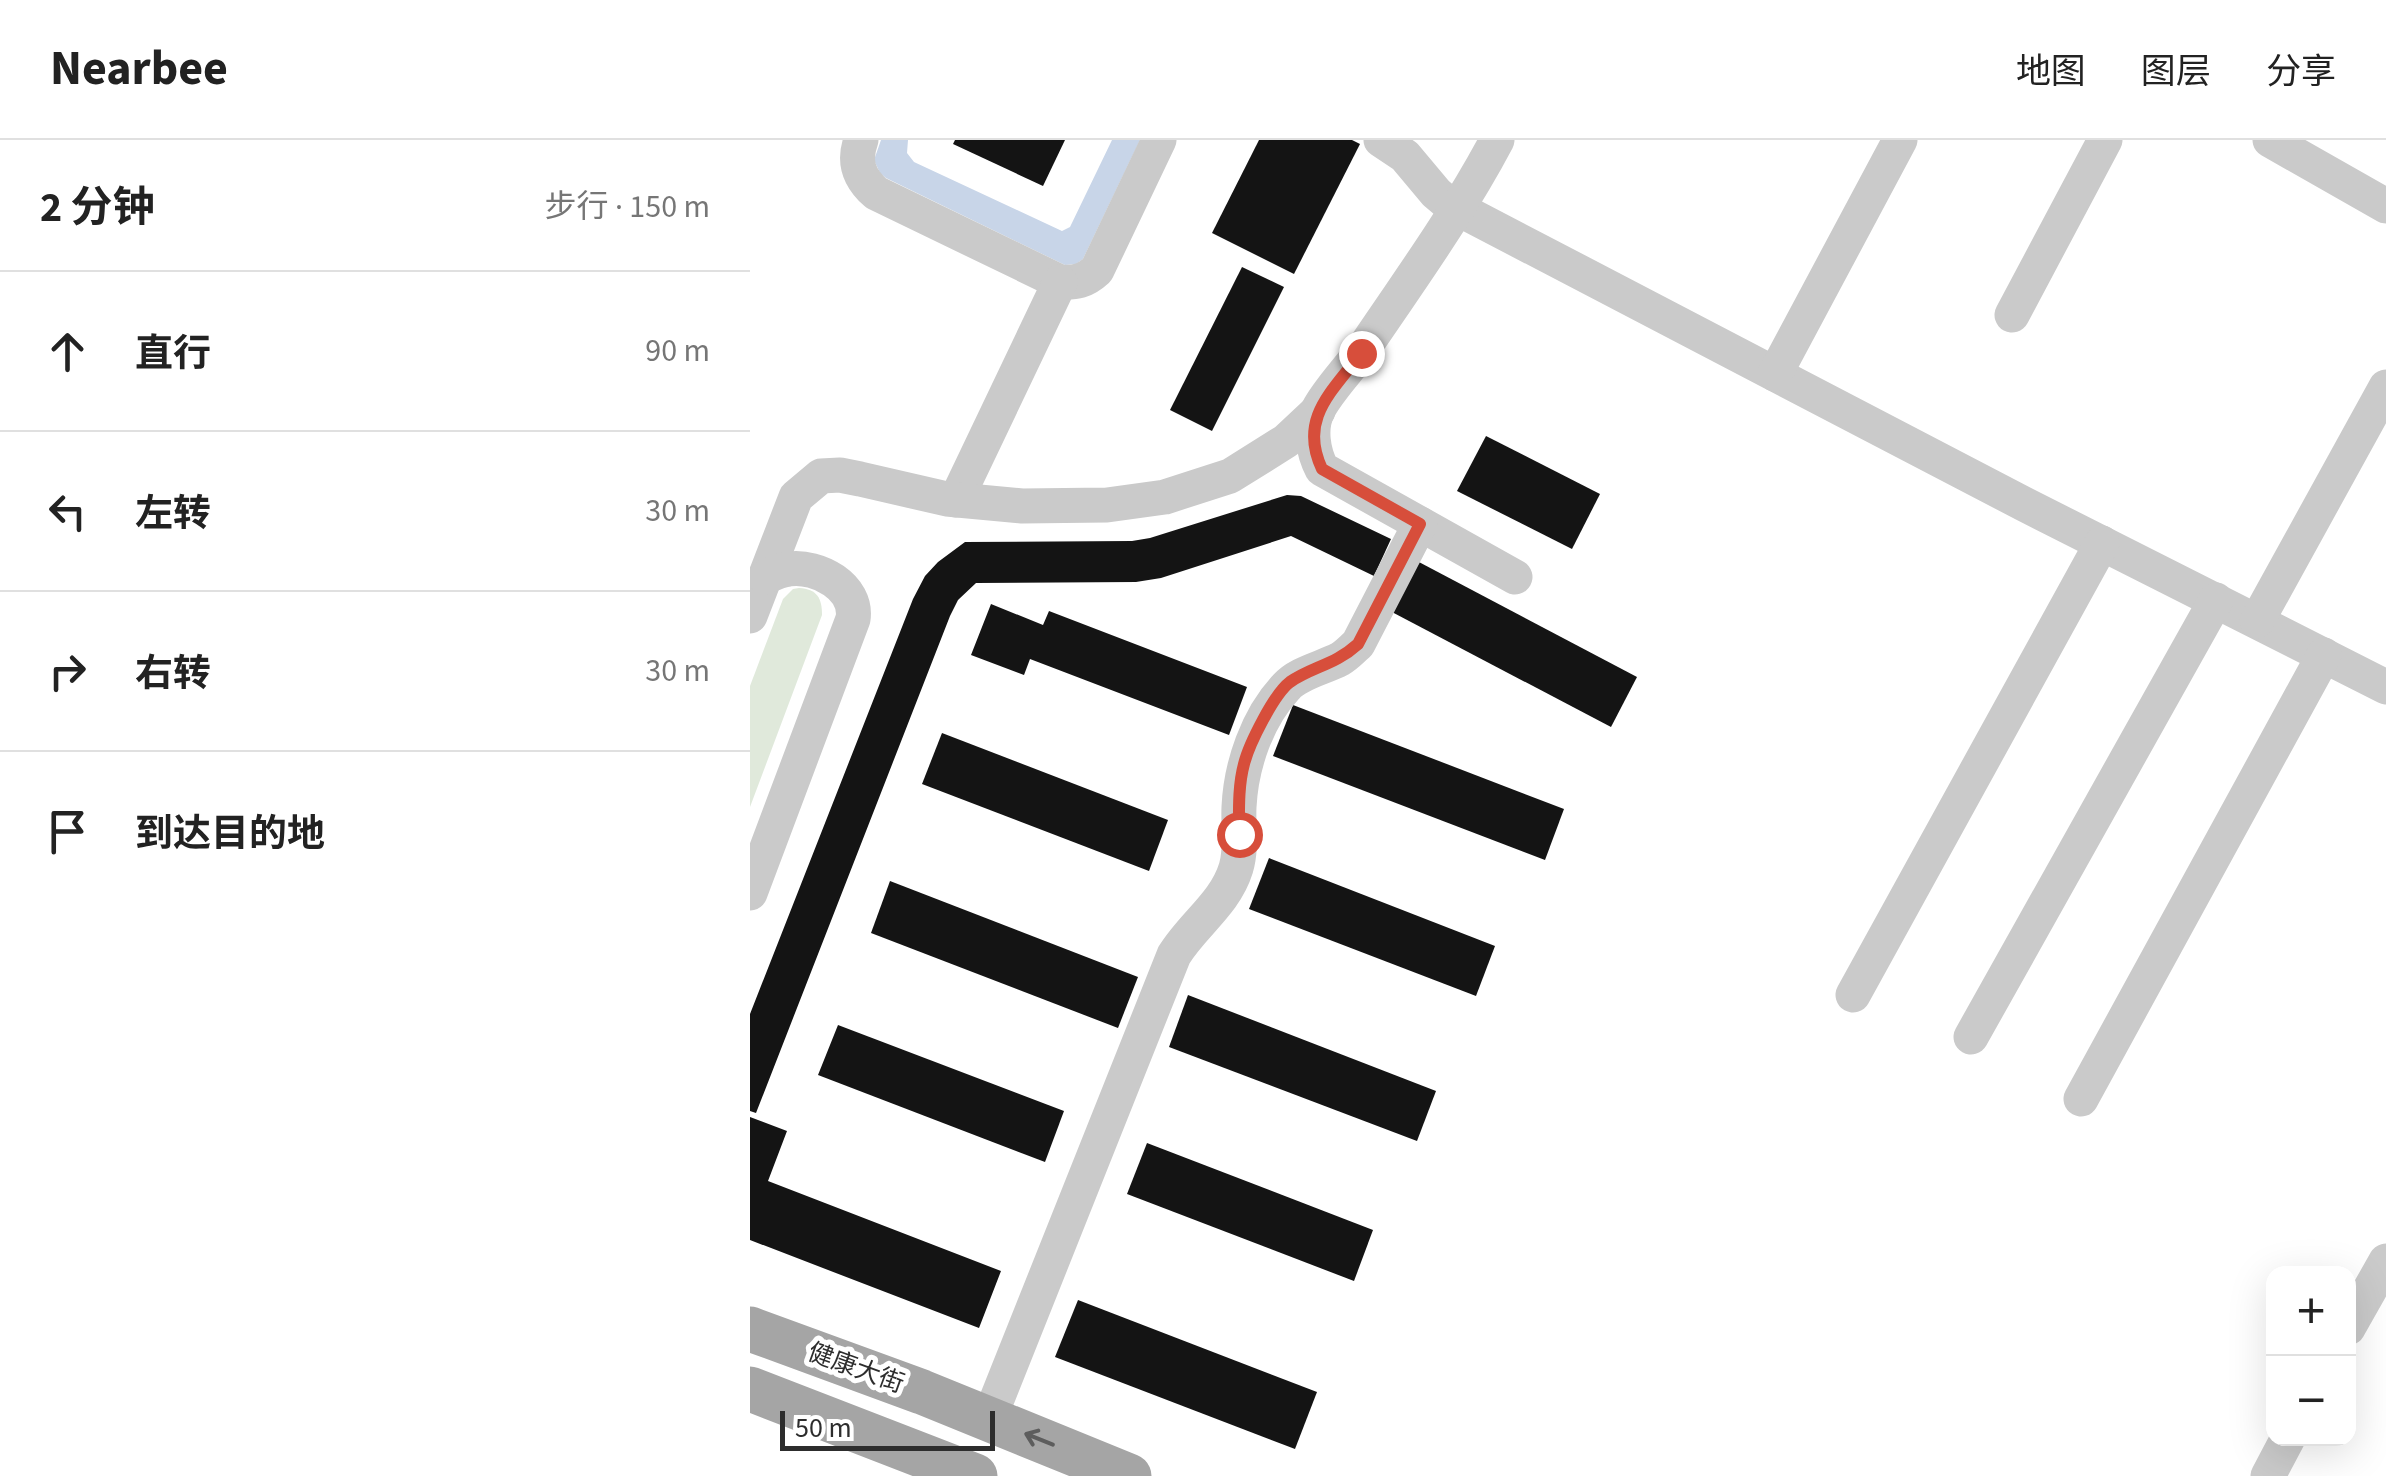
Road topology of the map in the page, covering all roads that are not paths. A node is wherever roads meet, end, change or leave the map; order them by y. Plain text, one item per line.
1 (862, 140) edge
2 (1160, 140) edge
3 (1381, 140) edge
4 (1497, 140) edge
5 (1900, 140) edge
6 (2105, 140) edge
7 (2270, 140) edge
8 (2386, 206) edge
9 (1457, 208) junction
10 (1060, 282) junction
11 (2012, 315) dead end
12 (1775, 374) junction
13 (2386, 387) edge
14 (1318, 411) junction
15 (956, 500) junction
16 (1420, 524) junction
17 (2102, 543) junction
18 (1515, 576) dead end
19 (764, 578) junction
20 (2216, 600) junction
21 (750, 616) edge
22 (2257, 622) junction
23 (2324, 655) junction
24 (2386, 687) edge
25 (750, 894) edge
26 (1853, 996) dead end
27 (1971, 1037) dead end
28 (2081, 1099) dead end
29 (2386, 1261) edge
30 (2356, 1314) edge
31 (750, 1329) edge
32 (750, 1389) edge
33 (989, 1419) junction
34 (2284, 1446) edge
35 (975, 1476) edge
36 (1129, 1476) edge
37 (2268, 1476) edge

1 - 10 street
2 - 10 street
3 - 9 street
4 - 9 street
5 - 12 street
6 - 11 street
7 - 8 street
9 - 12 street
9 - 14 street
10 - 15 street
12 - 17 street
13 - 22 street
14 - 15 street
14 - 16 street
15 - 19 street
16 - 18 street
16 - 33 street
17 - 20 street
17 - 26 street
19 - 21 street
19 - 25 street
20 - 22 street
20 - 27 street
22 - 23 street
23 - 24 street
23 - 28 street
29 - 30 street
31 - 33 main road, 健康大街
32 - 35 main road
36 -> 33 main road, 健康大街
34 - 37 street

